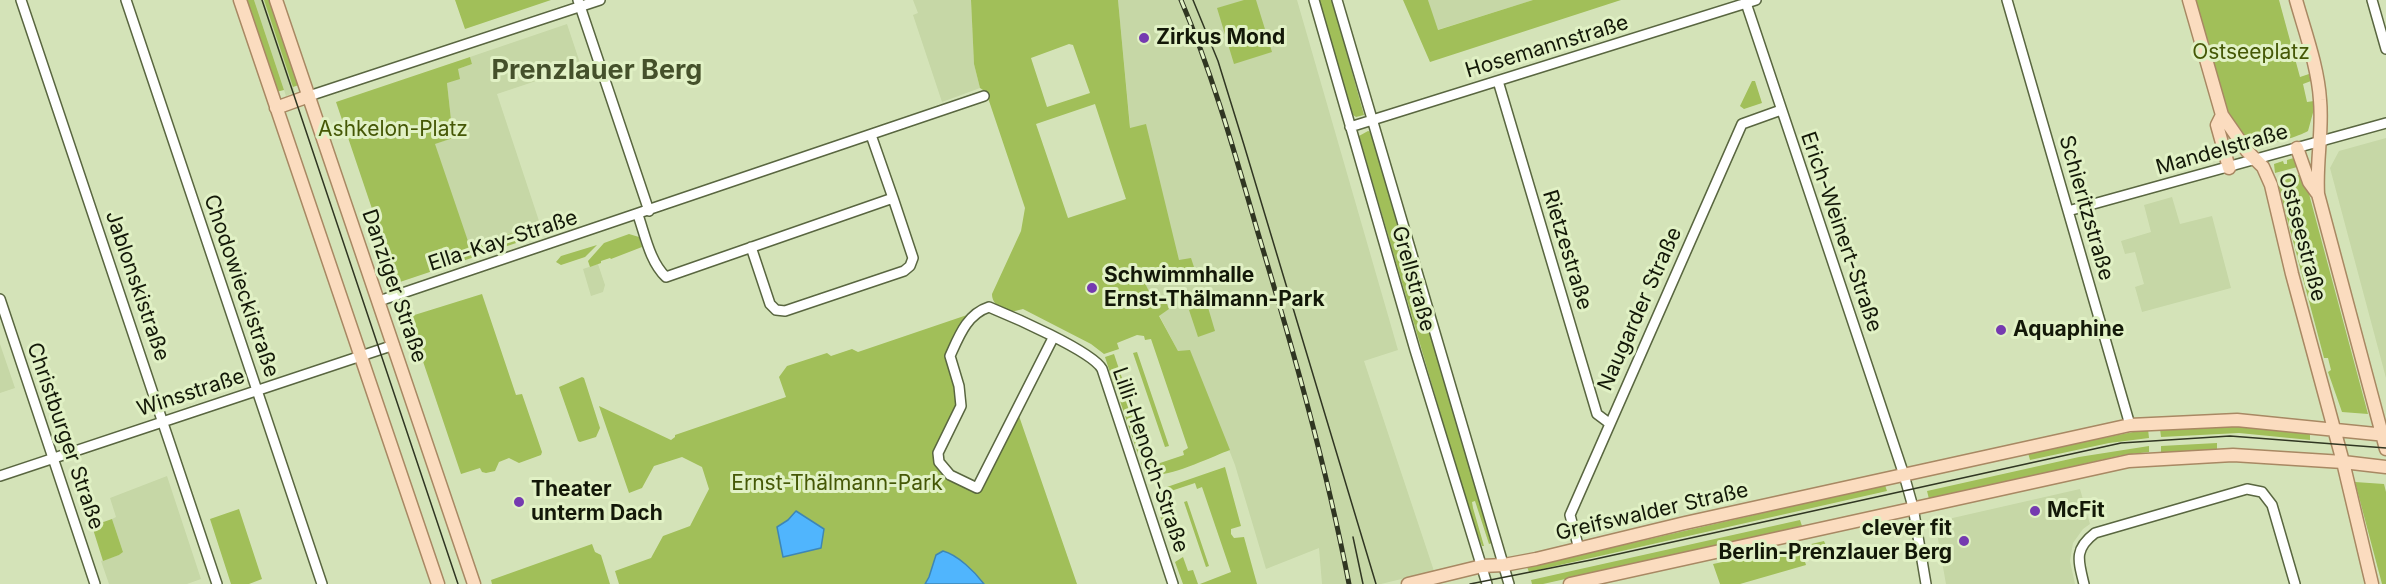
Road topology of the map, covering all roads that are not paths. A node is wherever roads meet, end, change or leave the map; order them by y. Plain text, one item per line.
1 (21, 0) edge
2 (126, 0) edge
3 (240, 0) edge
4 (276, 0) edge
5 (600, 0) edge
6 (1314, 0) edge
7 (1336, 0) edge
8 (1756, 0) edge
9 (2007, 0) edge
10 (2189, 0) edge
11 (2296, 0) edge
12 (2372, 0) edge
13 (1745, 2) edge
14 (579, 3) edge
15 (2386, 49) edge
16 (1498, 81) junction
17 (309, 96) junction
18 (984, 96) dead end
19 (276, 108) junction
20 (1781, 110) junction
21 (2222, 115) junction
22 (1371, 121) junction
23 (2386, 123) edge
24 (1350, 127) junction
25 (871, 135) junction
26 (2318, 141) junction
27 (2297, 148) junction
28 (2257, 160) junction
29 (2229, 168) junction
30 (2318, 194) junction
31 (893, 198) junction
32 (649, 211) junction
33 (2068, 211) junction
34 (638, 215) junction
35 (751, 247) junction
36 (0, 299) edge
37 (379, 301) junction
38 (1053, 338) junction
39 (393, 345) junction
40 (361, 355) junction
41 (257, 391) junction
42 (164, 422) junction
43 (1609, 423) junction
44 (2130, 425) junction
45 (2335, 429) junction
46 (2384, 435) edge
47 (2386, 449) edge
48 (53, 457) junction
49 (2343, 462) junction
50 (2386, 467) edge
51 (1904, 475) junction
52 (0, 476) edge
53 (1912, 507) junction
54 (1579, 549) junction
55 (1504, 565) junction
56 (1482, 566) junction
57 (95, 584) edge
58 (217, 584) edge
59 (322, 584) edge
60 (438, 584) edge
61 (474, 584) edge
62 (1173, 584) edge
63 (1408, 584) edge
64 (1487, 584) edge
65 (1509, 584) edge
66 (1570, 584) edge
67 (1926, 584) edge
68 (2084, 584) edge
69 (2295, 584) edge
70 (2372, 584) edge

1 - 42 street, Jablonskistraße
2 - 41 street, Chodowieckistraße
3 - 19 main road
4 - 17 main road, Danziger Straße
5 - 14 street
6 - 24 street, Grellstraße
7 - 22 street, Grellstraße
8 - 13 street, Hosemannstraße
9 - 33 street, Schieritzstraße
10 - 21 main road, Ostseestraße
11 - 26 main road, Ostseestraße
12 - 15 street
13 - 16 street, Hosemannstraße
13 - 20 street, Erich-Weinert-Straße
14 - 17 street
14 - 32 street
16 - 22 street, Hosemannstraße
16 - 43 street, Rietzestraße
17 - 19 main road
17 - 37 main road, Danziger Straße
18 - 25 street, Ella-Kay-Straße
19 - 40 main road
20 - 43 street, Naugarder Straße
20 - 51 street, Erich-Weinert-Straße
21 - 28 main road, Ostseestraße
21 - 29 main road
22 - 24 street, Hosemannstraße
22 - 55 street, Grellstraße
23 - 26 street, Mandelstraße
24 - 56 street, Grellstraße
25 - 31 street
25 - 32 street, Ella-Kay-Straße
26 - 27 street, Mandelstraße
26 - 30 main road, Ostseestraße
27 - 28 street, Mandelstraße
27 - 30 main road
28 - 29 street, Mandelstraße
28 - 45 main road, Ostseestraße
29 - 33 street, Mandelstraße
30 - 46 main road, Ostseestraße
31 - 35 street
31 - 35 street
32 - 34 street, Ella-Kay-Straße
33 - 44 street, Schieritzstraße
34 - 35 street
34 - 37 street, Ella-Kay-Straße
36 - 48 street, Christburger Straße
37 - 39 main road, Danziger Straße
38 - 38 street, Lilli-Henoch-Straße
38 - 62 street, Lilli-Henoch-Straße
39 - 40 street, Winsstraße
39 - 61 main road, Danziger Straße
40 - 41 street, Winsstraße
40 - 60 main road
41 - 42 street, Winsstraße
41 - 59 street, Chodowieckistraße
42 - 48 street, Winsstraße
42 - 58 street, Jablonskistraße
43 - 54 street, Naugarder Straße
44 - 45 main road, Greifswalder Straße
44 - 51 main road, Greifswalder Straße
45 - 46 main road, Greifswalder Straße
45 - 49 main road, Ostseestraße
46 - 47 main road, Ostseestraße
48 - 52 street, Winsstraße
48 - 57 street, Christburger Straße
49 - 50 main road
49 - 53 main road
49 - 70 main road, Ostseestraße
51 - 53 street
51 - 54 main road, Greifswalder Straße
53 - 66 main road
53 - 67 street
54 - 55 main road, Greifswalder Straße
55 - 56 main road, Greifswalder Straße
55 - 65 street, Grellstraße
56 - 63 main road, Greifswalder Straße
56 - 64 street, Grellstraße
68 - 69 street

